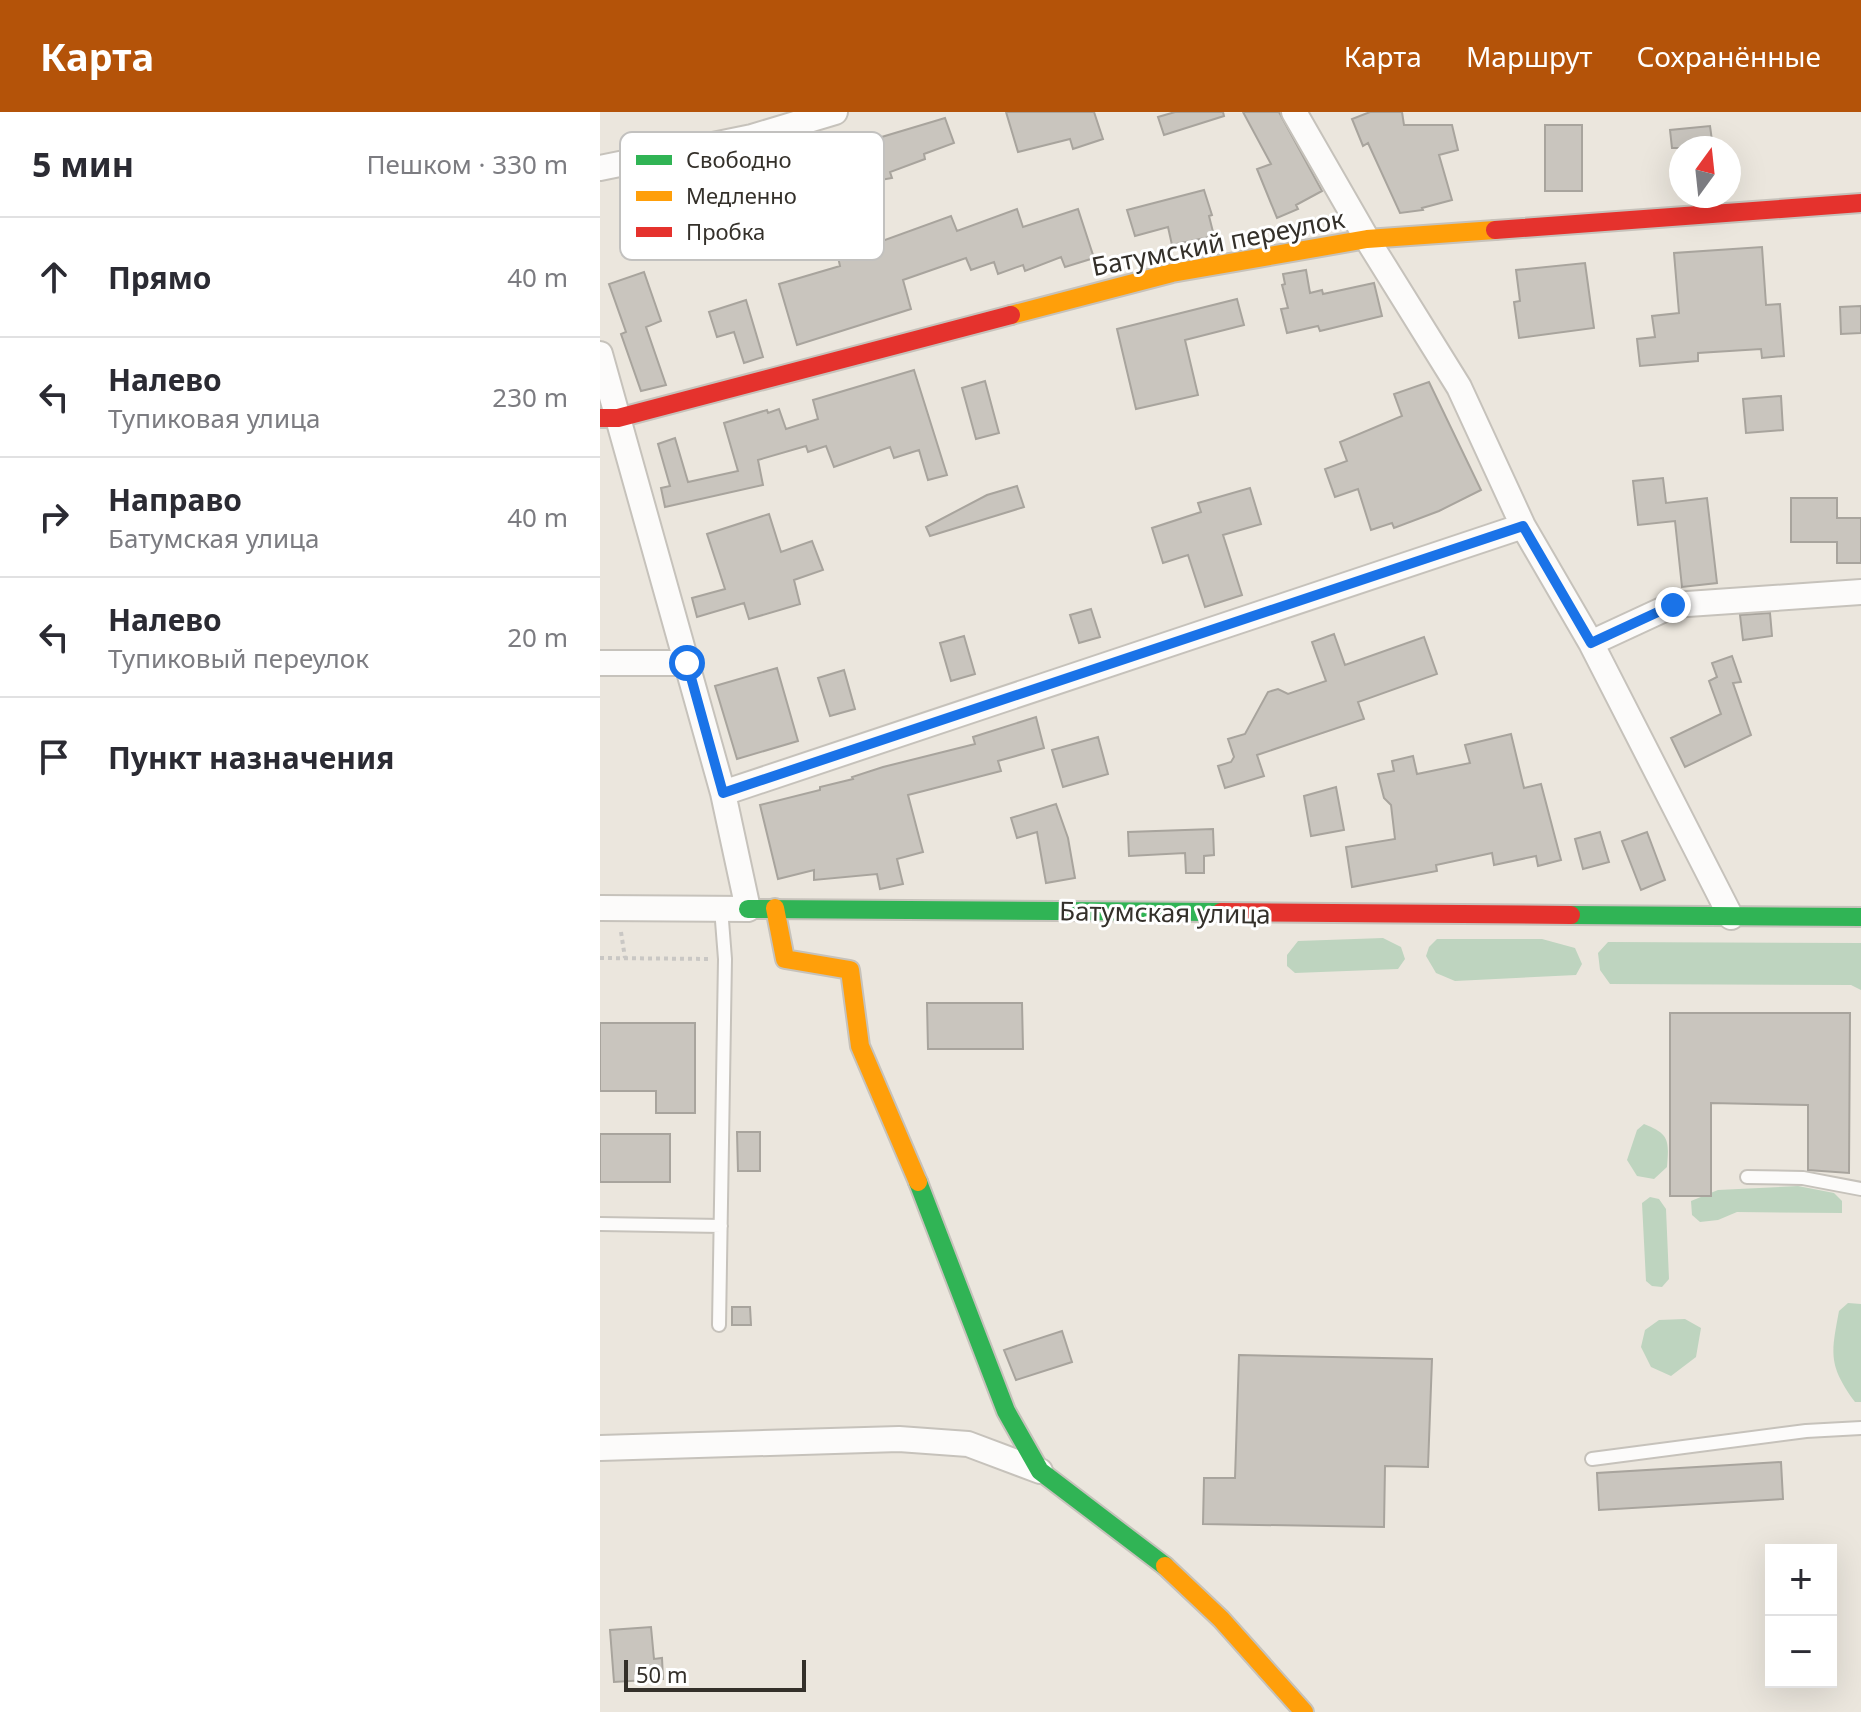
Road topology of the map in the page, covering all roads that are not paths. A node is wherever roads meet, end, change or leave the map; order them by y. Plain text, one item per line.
1 (835, 112) edge
2 (1294, 112) edge
3 (769, 132) edge
4 (620, 164) edge
5 (600, 168) edge
6 (1861, 203) edge
7 (1367, 239) junction
8 (600, 354) edge
9 (609, 418) edge
10 (1523, 526) junction
11 (1861, 592) edge
12 (1591, 643) junction
13 (600, 663) edge
14 (687, 663) junction
15 (723, 793) junction
16 (600, 908) edge
17 (721, 908) junction
18 (775, 908) junction
19 (748, 909) junction
20 (1731, 917) junction
21 (1861, 917) edge
22 (1747, 1177) dead end
23 (1861, 1189) edge
24 (600, 1224) edge
25 (721, 1226) junction
26 (719, 1325) dead end
27 (1861, 1428) edge
28 (600, 1448) edge
29 (1592, 1459) dead end
30 (1040, 1471) junction
31 (1304, 1712) edge

1 - 3 street
2 - 7 street
4 - 5 street
6 - 7 street, Батумский переулок
7 - 9 street, Батумский переулок
7 - 10 street
8 - 9 street
9 - 14 street
10 - 12 street
10 - 15 street
11 - 12 street
12 - 20 street
13 - 14 street
14 - 15 street
15 - 19 street
16 - 17 street, Батумская улица
17 - 19 street, Батумская улица
17 - 25 lane
18 - 19 street, Батумская улица
18 - 20 street, Батумская улица
18 - 30 street
20 - 21 street, Батумская улица
22 - 23 lane
24 - 25 lane
25 - 26 lane
27 - 29 lane
28 - 30 street
30 - 31 street

